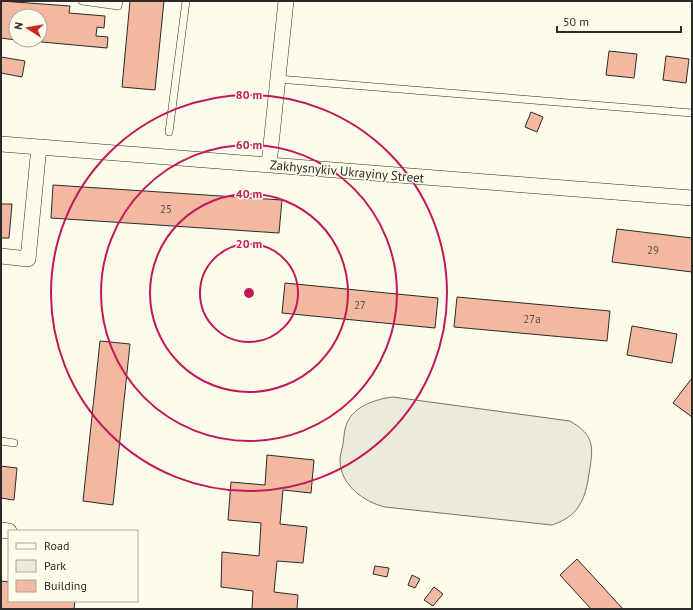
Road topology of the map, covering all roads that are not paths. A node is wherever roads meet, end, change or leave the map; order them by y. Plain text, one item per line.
1 (82, 1) edge
2 (119, 1) edge
3 (186, 1) edge
4 (286, 1) edge
5 (278, 79) junction
6 (692, 113) edge
7 (169, 132) dead end
8 (1, 144) edge
9 (39, 147) junction
10 (269, 164) junction
11 (692, 198) edge
12 (1, 256) edge
13 (1, 441) edge
14 (14, 443) dead end

1 - 2 lane
3 - 7 lane
4 - 5 street
5 - 6 lane
5 - 10 street
8 - 9 street, Zakhysnykiv Ukrayiny Street
9 - 10 street, Zakhysnykiv Ukrayiny Street
9 - 12 street
10 - 11 street, Zakhysnykiv Ukrayiny Street
13 - 14 lane

